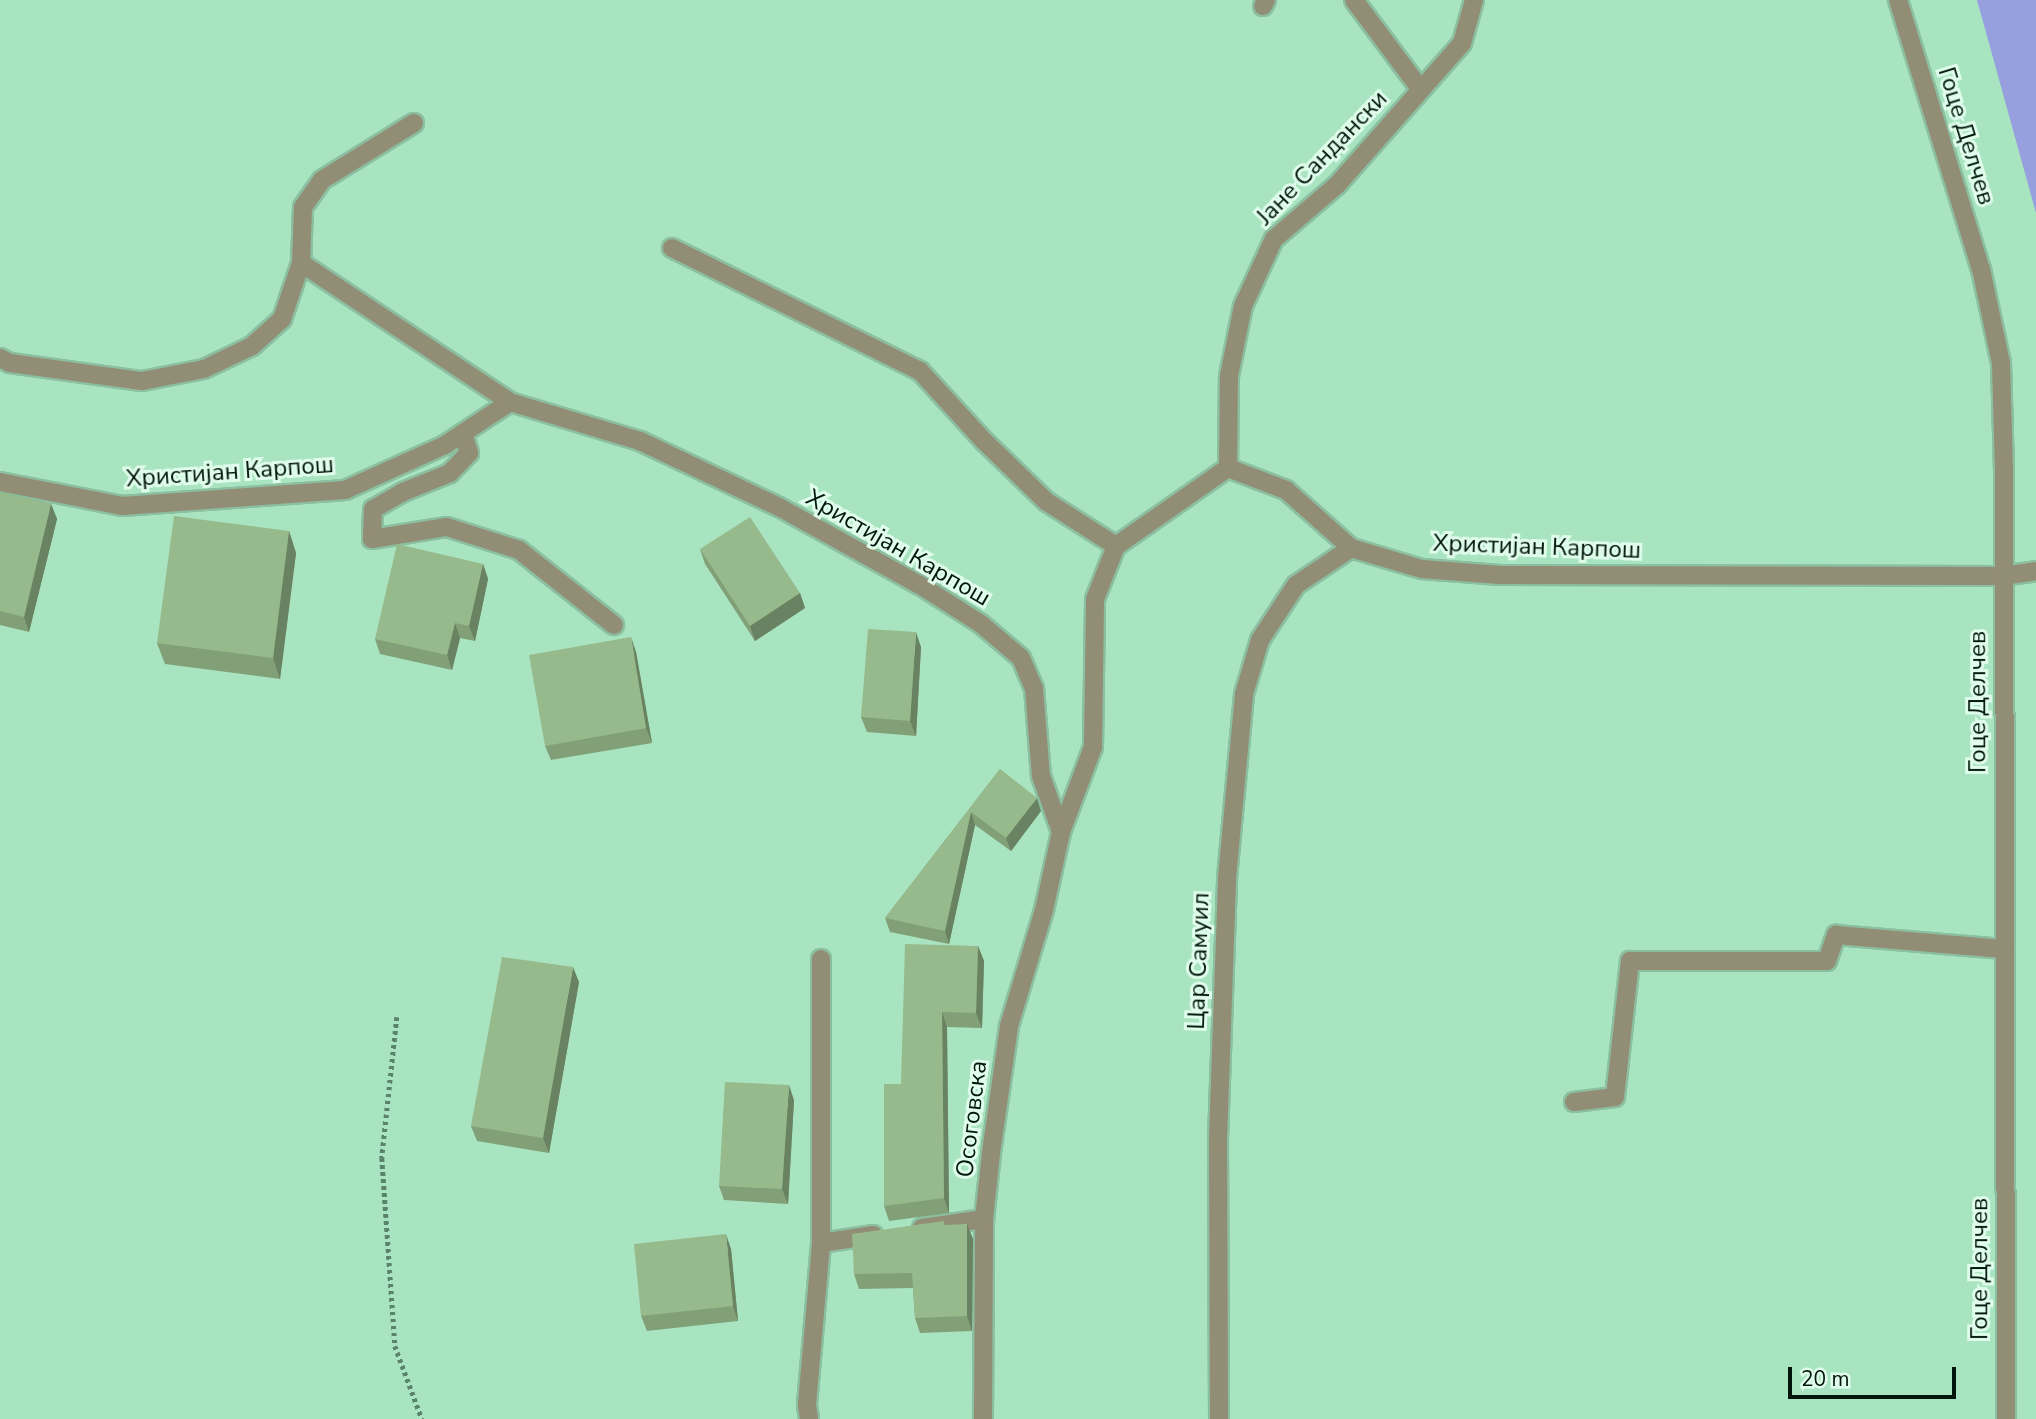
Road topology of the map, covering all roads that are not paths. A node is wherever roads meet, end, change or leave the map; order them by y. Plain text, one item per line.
1 (1354, 0) edge
2 (1474, 0) edge
3 (1898, 0) edge
4 (1421, 90) junction
5 (414, 123) dead end
6 (672, 248) dead end
7 (301, 262) junction
8 (0, 358) edge
9 (510, 402) junction
10 (463, 433) junction
11 (1228, 467) junction
12 (0, 482) edge
13 (1116, 546) junction
14 (1351, 548) junction
15 (2036, 570) edge
16 (2002, 576) junction
17 (614, 625) dead end
18 (1060, 832) junction
19 (2003, 949) junction
20 (821, 959) dead end
21 (1574, 1102) dead end
22 (984, 1219) junction
23 (821, 1242) junction
24 (809, 1419) edge
25 (983, 1419) edge
26 (1219, 1419) edge
27 (2006, 1419) edge

1 - 4 street, Јане Сандански
2 - 4 street, Јане Сандански
3 - 16 street, Гоце Делчев
4 - 11 street, Јане Сандански
5 - 7 street
6 - 13 street
7 - 8 street
7 - 9 street
9 - 10 street, Христијан Карпош
9 - 18 street, Христијан Карпош
10 - 12 street, Христијан Карпош
10 - 17 street
11 - 13 street
11 - 14 street, Христијан Карпош
13 - 18 street
14 - 16 street, Христијан Карпош
14 - 26 street, Цар Самуил
15 - 16 street, Христијан Карпош
16 - 19 street, Гоце Делчев
18 - 22 street, Осоговска
19 - 21 street
19 - 27 street, Гоце Делчев
20 - 23 street
22 - 23 street
22 - 25 street, Осоговска
23 - 24 street

